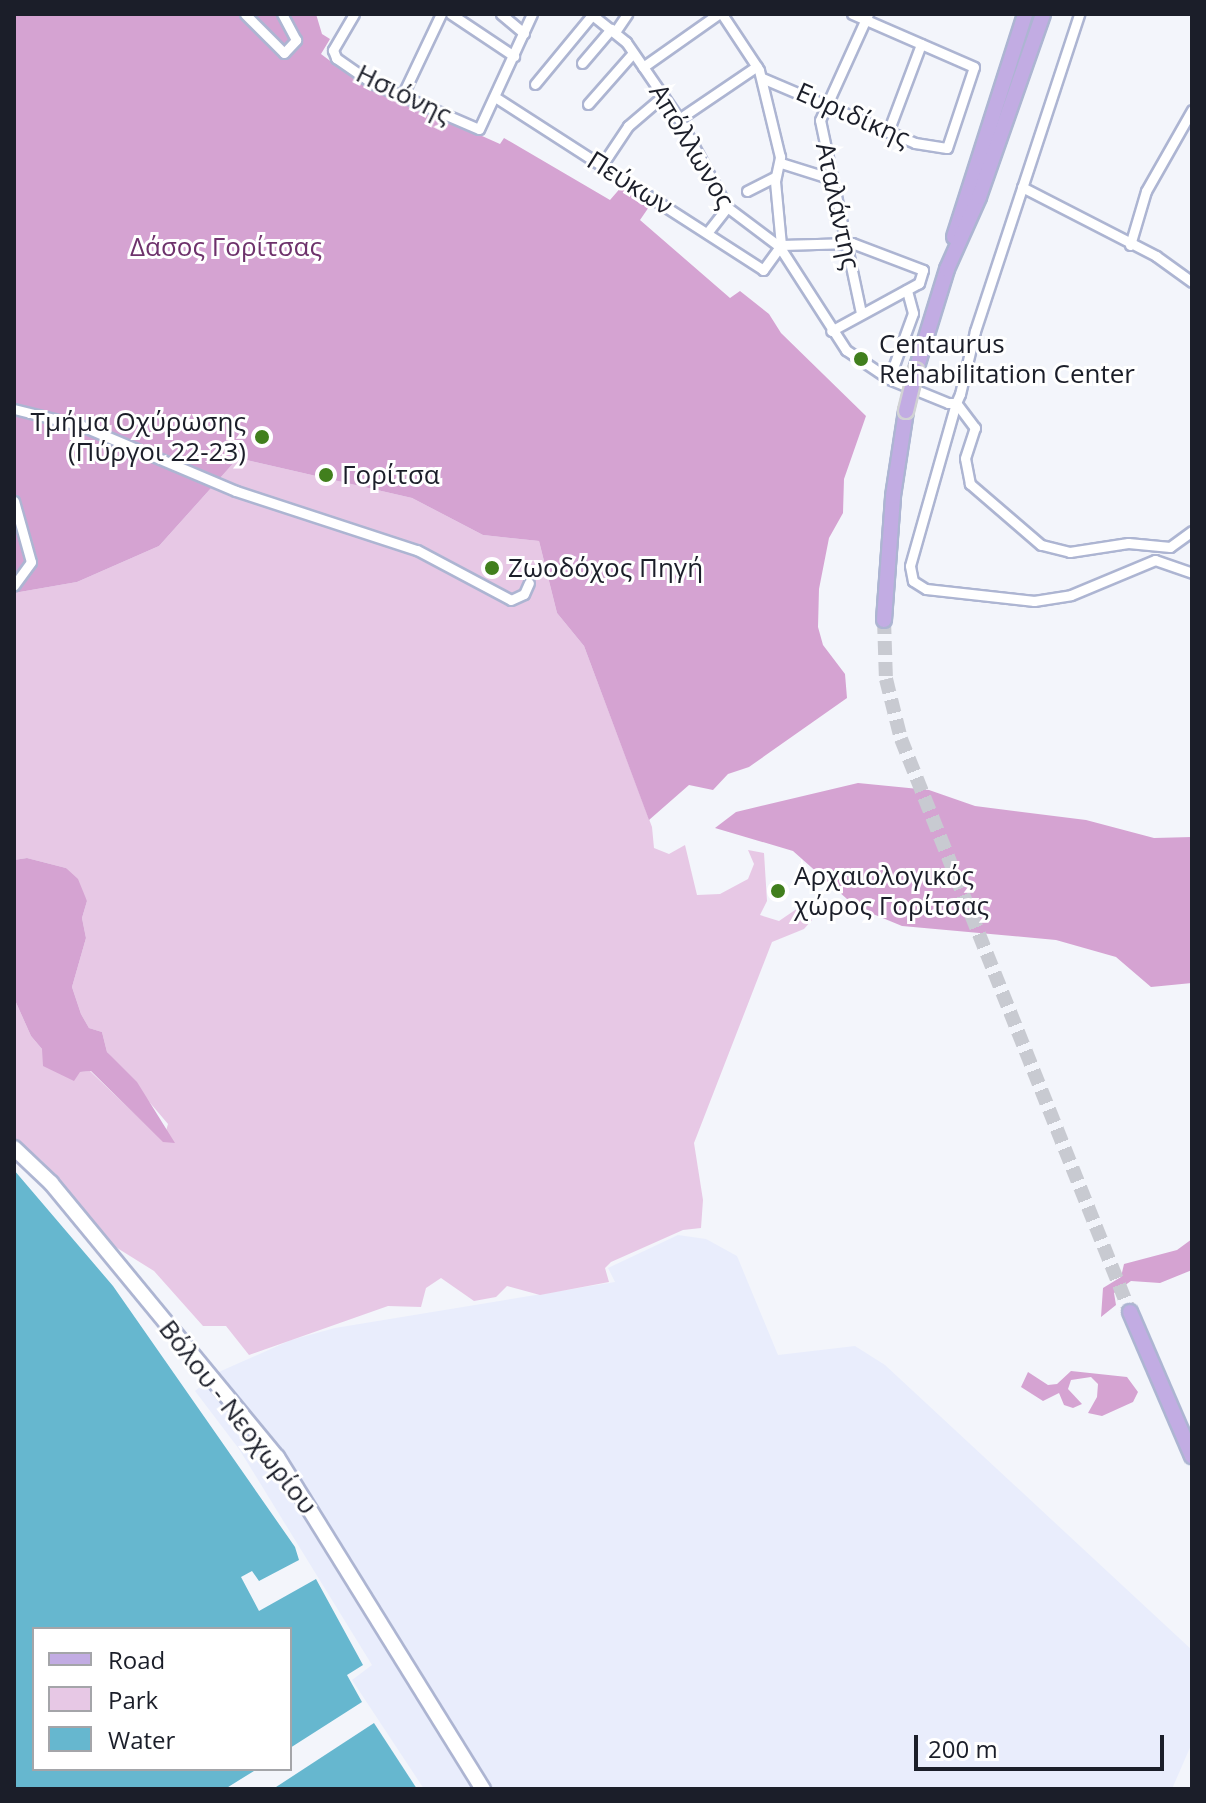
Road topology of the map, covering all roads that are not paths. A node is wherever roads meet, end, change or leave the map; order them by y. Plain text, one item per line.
1 (245, 14) edge
2 (282, 14) edge
3 (354, 14) edge
4 (441, 14) edge
5 (451, 14) edge
6 (501, 14) edge
7 (532, 14) edge
8 (627, 14) edge
9 (720, 14) edge
10 (852, 14) edge
11 (1079, 14) edge
12 (591, 15) edge
13 (1023, 15) edge
14 (867, 17) edge
15 (1041, 19) edge
16 (613, 30) junction
17 (524, 33) junction
18 (921, 44) junction
19 (633, 53) junction
20 (514, 56) junction
21 (582, 63) dead end
22 (757, 66) junction
23 (643, 67) junction
24 (762, 78) junction
25 (535, 84) dead end
26 (402, 96) junction
27 (663, 96) junction
28 (495, 97) junction
29 (826, 103) junction
30 (588, 104) dead end
31 (1192, 110) edge
32 (679, 119) junction
33 (888, 132) junction
34 (781, 163) junction
35 (602, 165) junction
36 (775, 177) junction
37 (832, 179) junction
38 (1022, 187) junction
39 (747, 191) dead end
40 (727, 207) junction
41 (707, 233) junction
42 (845, 242) junction
43 (1130, 245) junction
44 (781, 246) junction
45 (947, 269) junction
46 (1192, 282) edge
47 (907, 290) junction
48 (861, 313) junction
49 (831, 331) junction
50 (889, 379) junction
51 (956, 403) junction
52 (14, 409) edge
53 (14, 501) edge
54 (1192, 531) edge
55 (1192, 573) edge
56 (529, 583) dead end
57 (14, 585) edge
58 (884, 620) tunnel mouth
59 (14, 1148) edge
60 (1130, 1312) tunnel mouth
61 (1192, 1456) edge
62 (483, 1789) edge

1 - 2 street
3 - 26 street, Ησιόνης
4 - 26 street
5 - 20 street
6 - 17 street
7 - 17 street
8 - 16 street
9 - 22 street
9 - 23 street
10 - 14 street
11 - 38 street
12 - 16 street, Απόλλωνος
12 - 25 street
13 - 15 main road
13 - 45 main road
14 - 18 street
14 - 29 street, Αταλάντης
15 - 45 main road
16 - 19 street, Απόλλωνος
16 - 21 street
17 - 20 street
18 - 33 street
18 - 33 street, Ευριδίκης
19 - 23 street, Απόλλωνος
19 - 30 street
20 - 28 street
22 - 24 street
22 - 32 street
23 - 27 street, Απόλλωνος
24 - 29 street, Ευριδίκης
24 - 34 street
26 - 28 street, Ησιόνης
27 - 32 street, Απόλλωνος
27 - 35 street
28 - 35 street, Πεύκων
29 - 33 street, Ευριδίκης
29 - 37 street, Αταλάντης
31 - 43 street
32 - 40 street, Απόλλωνος
34 - 36 street
34 - 37 street
35 - 41 street, Πεύκων
36 - 39 street
36 - 44 street
37 - 42 street, Αταλάντης
38 - 43 street
38 - 51 street
40 - 41 street
40 - 44 street, Απόλλωνος
41 - 44 street, Πεύκων
42 - 44 street
42 - 47 street
42 - 48 street, Αταλάντης
43 - 46 street
44 - 49 street, Απόλλωνος
45 - 58 main road, bridge
47 - 48 street
47 - 50 street
48 - 49 street
49 - 50 street, Απόλλωνος
50 - 51 street, Απόλλωνος
51 - 54 street
51 - 55 street
52 - 56 street
53 - 57 street
59 - 62 main road, Βόλου - Νεοχωρίου
60 - 61 main road

